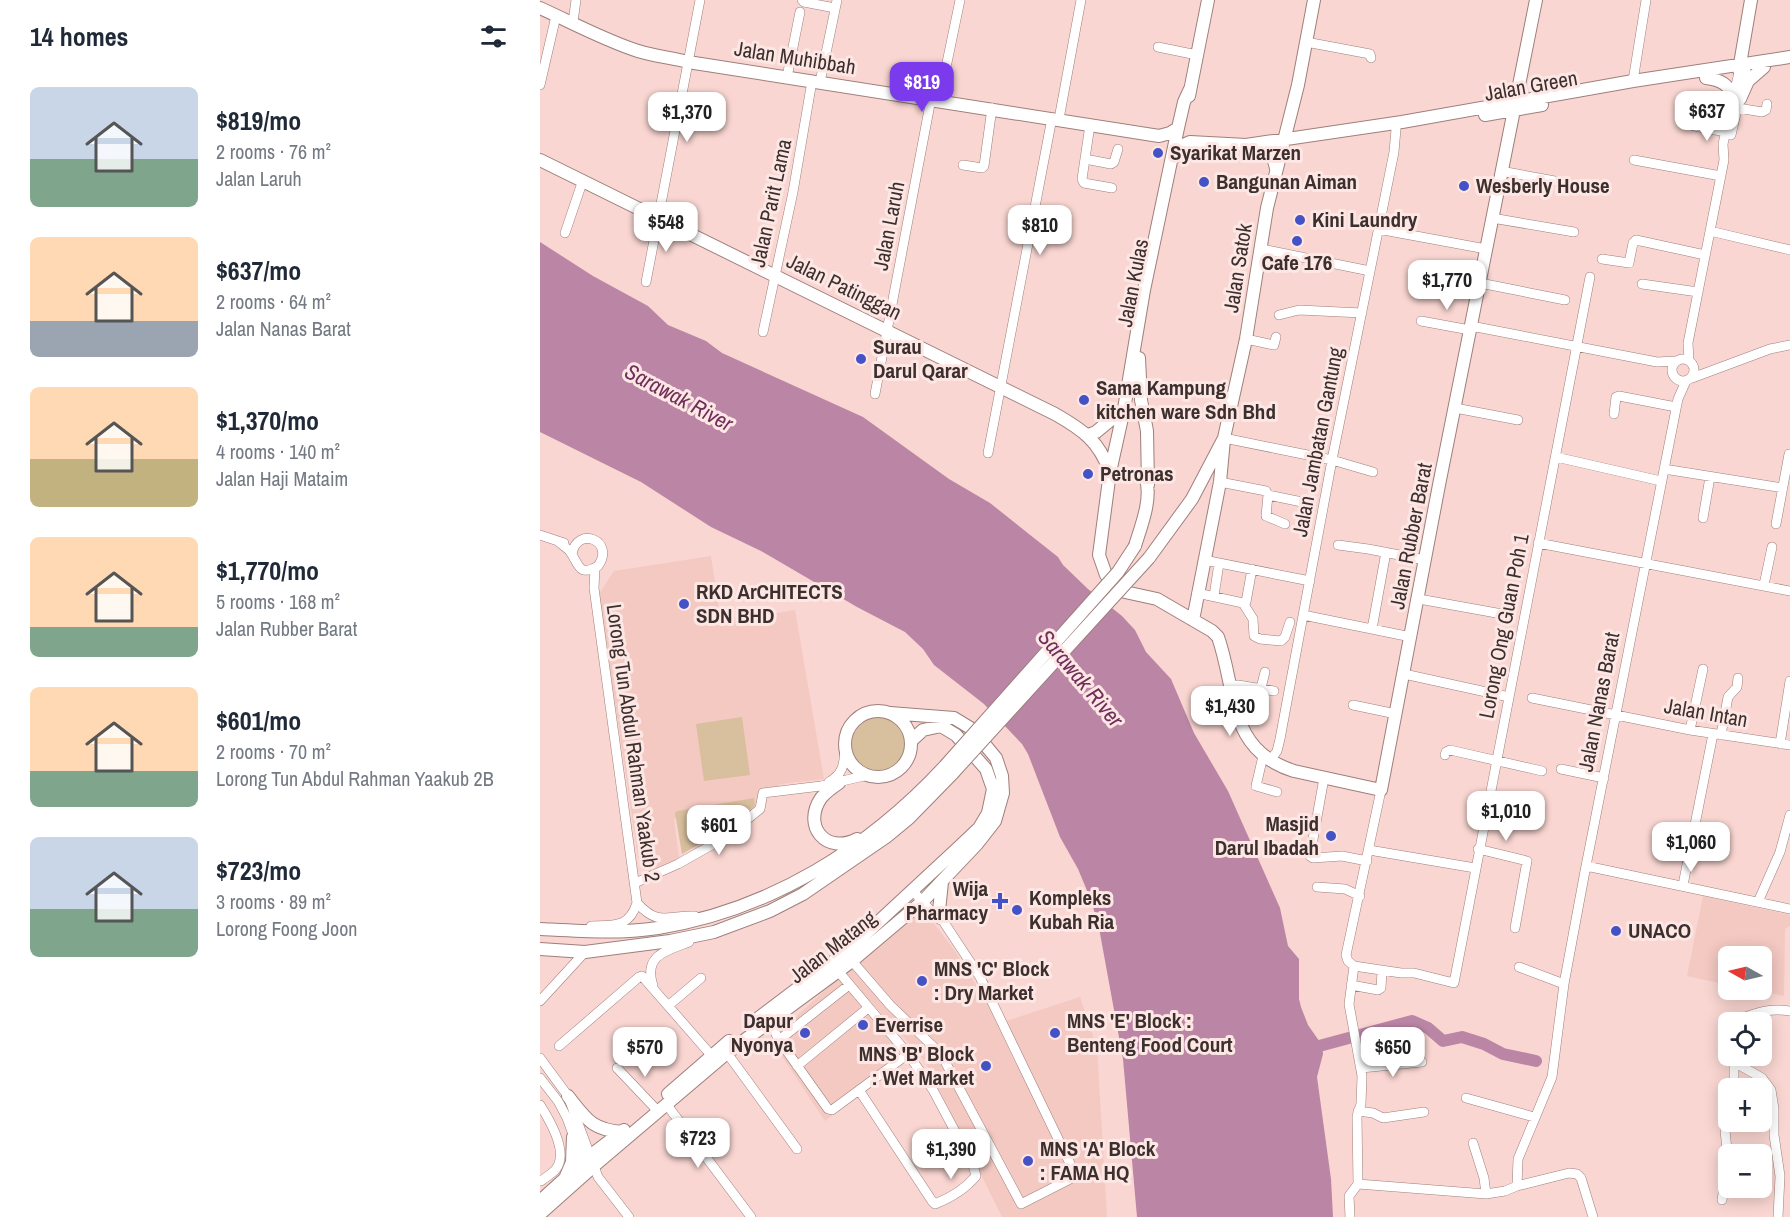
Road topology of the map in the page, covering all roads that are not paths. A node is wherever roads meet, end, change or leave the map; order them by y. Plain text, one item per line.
1 (576, 0) edge
2 (700, 0) edge
3 (802, 0) edge
4 (960, 0) edge
5 (1082, 0) edge
6 (1208, 0) edge
7 (1314, 0) edge
8 (1536, 0) edge
9 (1646, 0) edge
10 (1751, 0) edge
11 (1758, 0) edge
12 (836, 4) edge
13 (540, 9) edge
14 (800, 12) dead end
15 (556, 15) junction
16 (573, 22) junction
17 (1306, 42) junction
18 (1158, 46) dead end
19 (1197, 55) junction
20 (1790, 57) edge
21 (1371, 58) dead end
22 (688, 62) junction
23 (1790, 63) edge
24 (1764, 67) junction
25 (1743, 68) junction
26 (787, 76) junction
27 (1706, 78) junction
28 (816, 81) junction
29 (1633, 81) junction
30 (540, 85) edge
31 (1190, 89) junction
32 (935, 100) junction
33 (1737, 102) junction
34 (1767, 104) dead end
35 (1515, 105) junction
36 (992, 108) junction
37 (1056, 119) junction
38 (1090, 125) junction
39 (1694, 126) dead end
40 (1179, 128) junction
41 (1396, 129) junction
42 (1726, 132) junction
43 (1159, 136) junction
44 (1284, 138) junction
45 (1246, 145) junction
46 (1118, 149) dead end
47 (1281, 152) junction
48 (1175, 154) junction
49 (1085, 159) junction
50 (540, 160) edge
51 (1634, 160) dead end
52 (1724, 160) junction
53 (963, 165) dead end
54 (1501, 171) junction
55 (1276, 172) junction
56 (1721, 176) junction
57 (583, 180) junction
58 (1112, 188) dead end
59 (1593, 188) dead end
60 (659, 218) junction
61 (1492, 218) junction
62 (1378, 229) junction
63 (1710, 231) junction
64 (1574, 232) dead end
65 (565, 233) dead end
66 (1262, 249) junction
67 (1486, 249) junction
68 (1790, 250) edge
69 (1706, 255) junction
70 (1602, 259) dead end
71 (1370, 271) junction
72 (774, 275) junction
73 (1590, 277) dead end
74 (646, 282) dead end
75 (1480, 283) junction
76 (1642, 284) dead end
77 (1698, 292) junction
78 (1565, 300) dead end
79 (1362, 314) junction
80 (1279, 315) dead end
81 (1420, 321) dead end
82 (1470, 328) junction
83 (887, 330) junction
84 (763, 332) dead end
85 (1276, 337) dead end
86 (1246, 339) junction
87 (1790, 345) edge
88 (1577, 346) junction
89 (1132, 356) junction
90 (1657, 362) junction
91 (1685, 362) junction
92 (1707, 371) junction
93 (1674, 376) junction
94 (1689, 380) junction
95 (1000, 388) junction
96 (875, 394) dead end
97 (1677, 403) junction
98 (1455, 408) junction
99 (1124, 409) junction
100 (1614, 414) dead end
101 (1518, 420) dead end
102 (1088, 435) junction
103 (1224, 438) junction
104 (988, 453) dead end
105 (1789, 454) edge
106 (1556, 457) junction
107 (1332, 460) junction
108 (1664, 469) junction
109 (1373, 471) dead end
110 (1110, 472) junction
111 (1710, 477) junction
112 (1661, 481) junction
113 (1220, 482) junction
114 (1148, 485) junction
115 (1783, 488) junction
116 (1268, 495) junction
117 (1302, 502) dead end
118 (1703, 518) dead end
119 (1285, 524) dead end
120 (1776, 524) dead end
121 (540, 535) edge
122 (560, 542) junction
123 (1538, 543) junction
124 (576, 544) junction
125 (1338, 545) dead end
126 (1773, 547) dead end
127 (1386, 552) junction
128 (572, 554) junction
129 (1204, 560) junction
130 (1425, 560) junction
131 (1220, 563) junction
132 (1645, 564) junction
133 (595, 568) junction
134 (583, 569) junction
135 (1252, 569) junction
136 (1310, 580) junction
137 (1764, 585) junction
138 (594, 588) junction
139 (1790, 591) edge
140 (1197, 594) junction
141 (1214, 596) junction
142 (1419, 599) junction
143 (1243, 603) junction
144 (1502, 614) dead end
145 (1303, 615) junction
146 (1192, 620) junction
147 (1290, 622) dead end
148 (1372, 629) junction
149 (1411, 637) junction
150 (1702, 669) dead end
151 (1265, 672) dead end
152 (1404, 674) junction
153 (1738, 678) dead end
154 (1790, 681) edge
155 (1230, 686) junction
156 (1261, 688) junction
157 (1274, 691) dead end
158 (1509, 697) junction
159 (1532, 698) dead end
160 (1353, 705) dead end
161 (890, 713) junction
162 (1396, 714) junction
163 (1616, 715) junction
164 (1690, 730) junction
165 (1717, 735) junction
166 (911, 741) junction
167 (1785, 745) edge
168 (845, 749) junction
169 (1445, 755) dead end
170 (1267, 759) junction
171 (1497, 760) junction
172 (949, 769) junction
173 (1561, 769) dead end
174 (1542, 771) dead end
175 (868, 775) junction
176 (1324, 778) junction
177 (1604, 778) junction
178 (839, 783) junction
179 (821, 786) junction
180 (1381, 790) junction
181 (1277, 792) dead end
182 (1790, 815) edge
183 (881, 826) junction
184 (1478, 849) junction
185 (1369, 850) junction
186 (1367, 861) junction
187 (1586, 866) junction
188 (1475, 868) junction
189 (942, 882) junction
190 (634, 883) junction
191 (1683, 885) junction
192 (1317, 887) dead end
193 (916, 888) junction
194 (1360, 896) junction
195 (1758, 902) junction
196 (638, 903) junction
197 (932, 908) junction
198 (1790, 909) edge
199 (704, 917) junction
200 (1515, 928) dead end
201 (540, 929) edge
202 (572, 931) junction
203 (691, 937) junction
204 (540, 950) edge
205 (585, 952) junction
206 (852, 961) junction
207 (1354, 966) junction
208 (1519, 967) dead end
209 (1382, 970) junction
210 (838, 971) junction
211 (701, 978) dead end
212 (1564, 984) junction
213 (849, 985) junction
214 (1351, 985) junction
215 (655, 991) junction
216 (540, 1001) edge
217 (668, 1006) junction
218 (868, 1008) junction
219 (1790, 1011) edge
220 (1756, 1012) edge
221 (768, 1020) junction
222 (779, 1040) junction
223 (559, 1046) dead end
224 (727, 1053) junction
225 (908, 1054) junction
226 (711, 1055) junction
227 (540, 1058) edge
228 (1422, 1062) dead end
229 (797, 1066) junction
230 (1744, 1066) edge
231 (617, 1068) dead end
232 (1360, 1068) junction
233 (540, 1078) edge
234 (860, 1090) junction
235 (568, 1096) junction
236 (1466, 1098) dead end
237 (540, 1105) edge
238 (660, 1106) junction
239 (1358, 1111) junction
240 (1424, 1112) dead end
241 (1534, 1117) junction
242 (623, 1132) junction
243 (1725, 1132) edge
244 (573, 1137) junction
245 (1473, 1143) dead end
246 (797, 1149) dead end
247 (591, 1166) junction
248 (541, 1181) edge
249 (561, 1182) junction
250 (1358, 1184) junction
251 (1517, 1186) junction
252 (1486, 1194) junction
253 (1722, 1200) dead end
254 (540, 1201) edge
255 (540, 1214) edge
256 (629, 1217) edge
257 (751, 1217) edge
258 (1350, 1217) edge
259 (1593, 1217) edge
260 (1778, 1217) edge

1 - 16 street
2 - 22 street
3 - 12 street
4 - 32 street, Jalan Laruh
5 - 37 street
6 - 19 main road, Jalan Kulas
7 - 17 main road, Jalan Satok
8 - 35 main road, Jalan Rubber Barat
9 - 29 street
10 - 25 main road
11 - 25 main road
12 - 28 street, Jalan Parit Lama
13 - 15 main road, Jalan Muhibbah
14 - 26 street
15 - 16 main road, Jalan Muhibbah
15 - 30 street
16 - 22 main road, Jalan Muhibbah
17 - 21 street
17 - 44 main road, Jalan Satok
18 - 19 street
19 - 31 main road, Jalan Kulas
20 - 25 main road, Jalan Green
22 - 26 main road, Jalan Muhibbah
22 - 60 street
23 - 24 main road, Jalan Green
24 - 25 main road, Jalan Green
24 - 33 main road
25 - 27 main road, Jalan Green
25 - 29 main road, Jalan Green
25 - 33 street
26 - 28 main road, Jalan Muhibbah
27 - 33 main road
27 - 35 main road, Jalan Green
28 - 32 main road, Jalan Muhibbah
28 - 72 street, Jalan Parit Lama
29 - 35 main road, Jalan Green
31 - 40 main road, Jalan Kulas
31 - 48 main road, Jalan Kulas
32 - 36 main road, Jalan Muhibbah
32 - 83 street, Jalan Laruh
33 - 34 street
33 - 42 street
33 - 52 street
35 - 41 main road, Jalan Green
35 - 44 main road, Jalan Green
35 - 54 main road, Jalan Rubber Barat
36 - 37 main road, Jalan Muhibbah
36 - 53 street
37 - 38 main road, Jalan Muhibbah
37 - 95 street
38 - 43 main road, Jalan Muhibbah
38 - 49 street
39 - 42 street
40 - 43 main road
40 - 48 main road, Jalan Kulas
41 - 47 main road, Jalan Green
41 - 62 street, Jalan Jambatan Gantung
42 - 52 street
43 - 48 main road
44 - 45 main road
44 - 47 main road, Jalan Satok
45 - 48 main road
45 - 55 main road
46 - 49 street
47 - 55 main road, Jalan Satok
48 - 89 main road, Jalan Kulas
48 - 114 main road, Jalan Kulas
49 - 58 street
50 - 57 main road, Jalan Patinggan
51 - 56 street
52 - 56 street
54 - 59 street
54 - 61 main road, Jalan Rubber Barat
55 - 66 main road, Jalan Satok
56 - 63 street
57 - 60 main road, Jalan Patinggan
57 - 65 street
60 - 72 main road, Jalan Patinggan
60 - 74 street
61 - 64 street
61 - 67 main road, Jalan Rubber Barat
62 - 67 street
62 - 71 street, Jalan Jambatan Gantung
63 - 68 street
63 - 69 street
66 - 71 street
66 - 86 main road, Jalan Satok
67 - 75 main road, Jalan Rubber Barat
69 - 70 street
69 - 77 street
71 - 79 street, Jalan Jambatan Gantung
72 - 83 main road, Jalan Patinggan
72 - 84 street, Jalan Parit Lama
73 - 88 street, Lorong Ong Guan Poh 1
75 - 78 street
75 - 82 main road, Jalan Rubber Barat
76 - 77 street
77 - 91 street
79 - 80 street
79 - 107 street, Jalan Jambatan Gantung
81 - 82 street
82 - 88 street
82 - 98 main road, Jalan Rubber Barat
83 - 95 main road, Jalan Patinggan
83 - 96 street, Jalan Laruh
85 - 86 street
86 - 103 main road, Jalan Satok
87 - 92 street
88 - 90 street
88 - 106 street, Lorong Ong Guan Poh 1
89 - 99 main road, Jalan Kulas
89 - 114 main road, Jalan Kulas
90 - 91 street
90 - 93 street
91 - 92 street
91 - 93 street
91 - 94 street, Jalan Nanas Barat
92 - 94 street
93 - 94 street
93 - 97 street, Jalan Nanas Barat
94 - 97 street, Jalan Nanas Barat
95 - 102 main road, Jalan Patinggan
95 - 104 street
97 - 100 street
97 - 108 street, Jalan Nanas Barat
98 - 101 street
98 - 130 main road, Jalan Rubber Barat
99 - 102 main road
99 - 110 main road, Jalan Kulas
102 - 110 main road, Jalan Patinggan
103 - 107 street
103 - 113 main road, Jalan Satok
103 - 172 main road, Jalan Satok, bridge
105 - 115 street
106 - 112 street
106 - 123 street, Lorong Ong Guan Poh 1
107 - 109 street
107 - 136 street, Jalan Jambatan Gantung
108 - 111 street
108 - 112 street, Jalan Nanas Barat
110 - 146 main road, Jalan Kulas
111 - 115 street
111 - 118 street
112 - 132 street, Jalan Nanas Barat
113 - 116 street
113 - 129 main road, Jalan Satok
114 - 172 main road, Jalan Kulas, bridge
115 - 120 street
116 - 117 street
116 - 119 street
121 - 122 street
122 - 124 street
122 - 128 street
123 - 132 street
123 - 158 street, Lorong Ong Guan Poh 1
124 - 128 street
124 - 133 street
125 - 127 street
126 - 137 street
127 - 130 street
127 - 148 street
128 - 134 street
129 - 131 street
129 - 140 main road, Jalan Satok
130 - 142 main road, Jalan Rubber Barat
131 - 135 street
131 - 141 street
132 - 137 street
132 - 163 street, Jalan Nanas Barat
133 - 134 street
133 - 138 street
134 - 138 street
135 - 136 street
135 - 143 street
136 - 145 street, Jalan Jambatan Gantung
137 - 139 street
138 - 190 street, Lorong Tun Abdul Rahman Yaakub 2
140 - 141 street
140 - 146 main road, Jalan Satok
141 - 143 street
142 - 144 street
142 - 149 main road, Jalan Rubber Barat
143 - 147 street
145 - 148 street
145 - 170 street, Jalan Jambatan Gantung
146 - 155 main road, Jalan Kulas
148 - 149 street
149 - 152 main road, Jalan Rubber Barat
150 - 164 street
151 - 156 street
152 - 158 street
152 - 162 main road, Jalan Rubber Barat
153 - 165 street
154 - 167 street
155 - 156 street
155 - 170 main road, Jalan Kulas
156 - 157 street
158 - 171 street, Lorong Ong Guan Poh 1
159 - 163 street, Jalan Intan
160 - 162 street
161 - 166 main road
161 - 168 main road
161 - 189 main road
162 - 180 main road, Jalan Rubber Barat
163 - 164 street, Jalan Intan
163 - 177 street, Jalan Nanas Barat
164 - 165 street, Jalan Intan
165 - 167 street, Jalan Intan
165 - 191 street
166 - 175 main road
166 - 193 main road, Jalan Matang
168 - 175 main road
168 - 179 street
169 - 171 street
170 - 176 main road
170 - 181 street, Jalan Jambatan Gantung
171 - 174 street
171 - 184 street, Lorong Ong Guan Poh 1
172 - 183 main road
172 - 203 main road
173 - 177 street
175 - 178 street
176 - 180 main road
176 - 186 street
177 - 187 street, Jalan Nanas Barat
178 - 179 street
178 - 183 main road
179 - 190 street
180 - 185 street, Jalan Rubber Barat
182 - 195 street
183 - 199 main road
184 - 188 street, Lorong Ong Guan Poh 1
184 - 200 street
185 - 186 street, Jalan Rubber Barat
185 - 188 street
186 - 194 street, Jalan Rubber Barat
187 - 191 street
187 - 212 street, Jalan Nanas Barat
188 - 209 street, Lorong Ong Guan Poh 1
189 - 197 main road
189 - 197 main road
190 - 196 street, Lorong Tun Abdul Rahman Yaakub 2
191 - 195 street
192 - 194 street
193 - 197 street
193 - 226 main road, Jalan Matang
194 - 207 street, Jalan Rubber Barat
195 - 198 street
196 - 199 street
196 - 202 street
197 - 206 main road, Jalan Matang
197 - 206 street
199 - 202 main road
201 - 202 main road
203 - 205 main road
203 - 215 street
204 - 205 main road
205 - 216 street
206 - 210 main road, Jalan Matang
207 - 209 street
207 - 214 street, Jalan Rubber Barat
208 - 212 street
209 - 214 street
210 - 213 street
210 - 221 main road, Jalan Matang
211 - 217 street
212 - 241 street, Jalan Nanas Barat
213 - 218 street
213 - 222 street
214 - 232 street, Jalan Rubber Barat
215 - 217 street
215 - 223 street
217 - 226 street
218 - 225 street
218 - 229 street
219 - 220 street
221 - 222 street
221 - 224 main road, Jalan Matang
222 - 229 street
224 - 238 main road, Jalan Matang
224 - 246 street
225 - 234 street
225 - 234 street
226 - 238 main road, Jalan Matang
227 - 235 street
228 - 232 street
229 - 234 street
230 - 260 street
231 - 238 street
232 - 239 street, Jalan Rubber Barat
233 - 244 street
235 - 242 main road
235 - 247 street
236 - 241 street
237 - 248 street
238 - 242 main road, Jalan Matang
238 - 247 main road, Jalan Matang
238 - 257 street
239 - 240 street
239 - 250 street, Jalan Rubber Barat
241 - 251 street, Jalan Nanas Barat
242 - 247 main road, Jalan Matang
243 - 253 street
244 - 247 street
244 - 249 main road
245 - 252 street
247 - 249 main road, Jalan Matang
247 - 255 main road, Jalan Matang
247 - 256 street
249 - 254 main road, Jalan Matang
250 - 252 street
250 - 258 street, Jalan Rubber Barat
251 - 252 street
251 - 259 street

